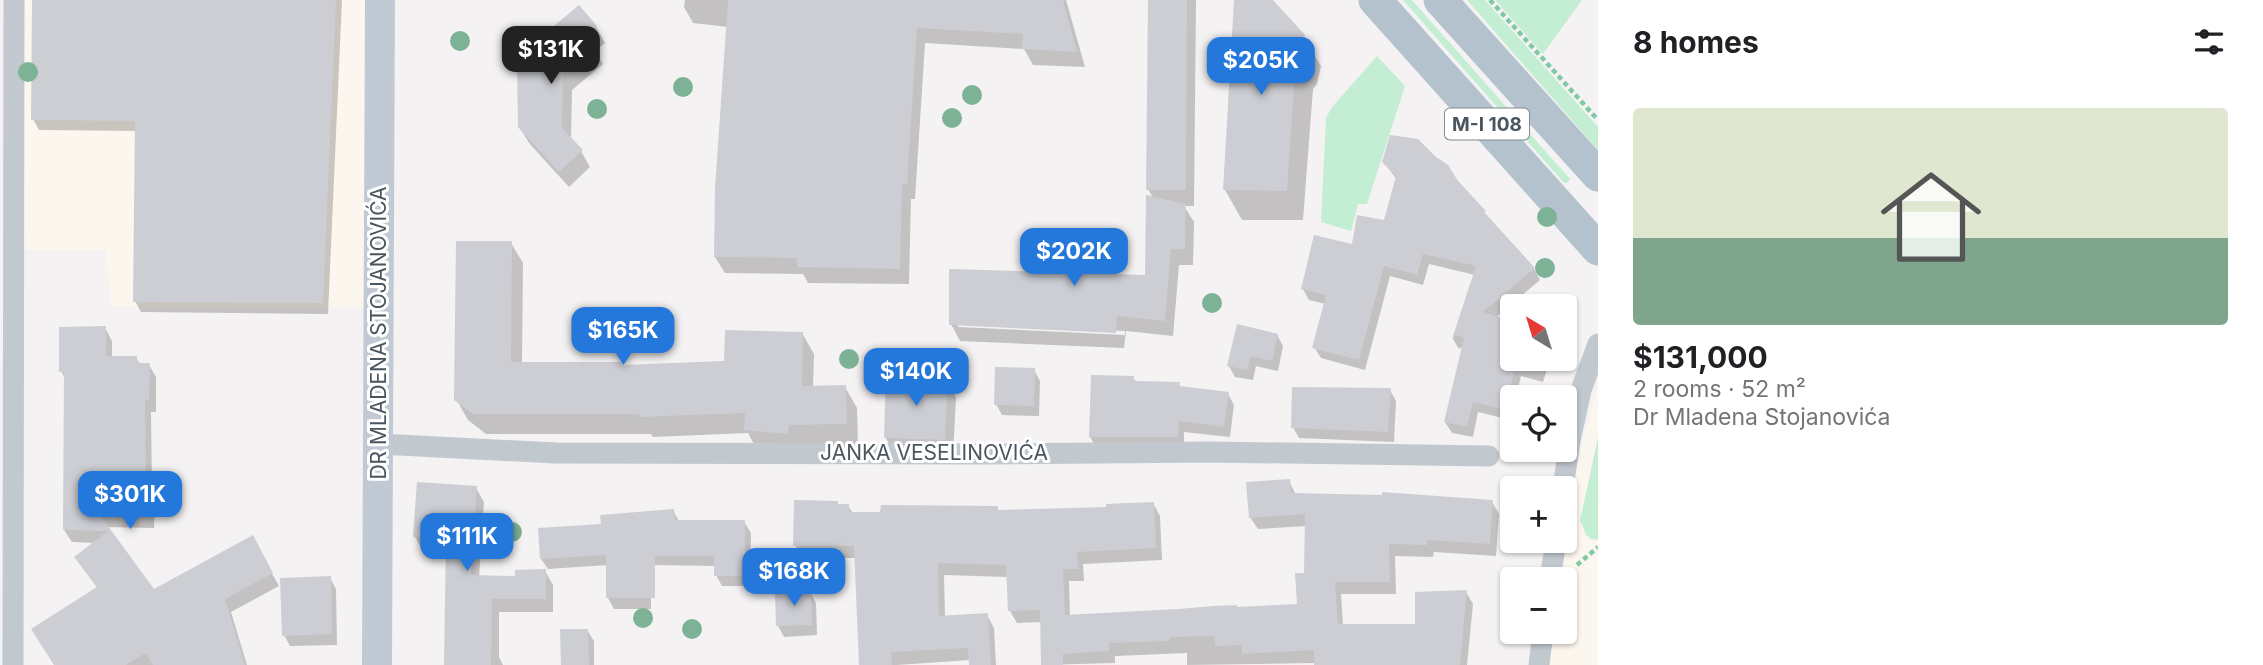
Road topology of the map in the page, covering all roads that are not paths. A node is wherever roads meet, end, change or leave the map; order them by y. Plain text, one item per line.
1 (14, 0) edge
2 (380, 0) edge
3 (1375, 0) edge
4 (1440, 0) edge
5 (1598, 175) edge
6 (1598, 249) edge
7 (1598, 344) edge
8 (380, 444) junction
9 (1489, 456) dead end
10 (1565, 476) edge
11 (1542, 644) edge
12 (13, 665) edge
13 (377, 665) edge
14 (1539, 665) edge

1 - 12 street
2 - 8 main road, DR MLADENA STOJANOVIĆA
3 - 6 main road, M-I 108
4 - 5 main road, M-I 108
7 - 10 street
8 - 9 street, JANKA VESELINOVIĆA
8 - 13 main road, DR MLADENA STOJANOVIĆA
11 - 14 street

